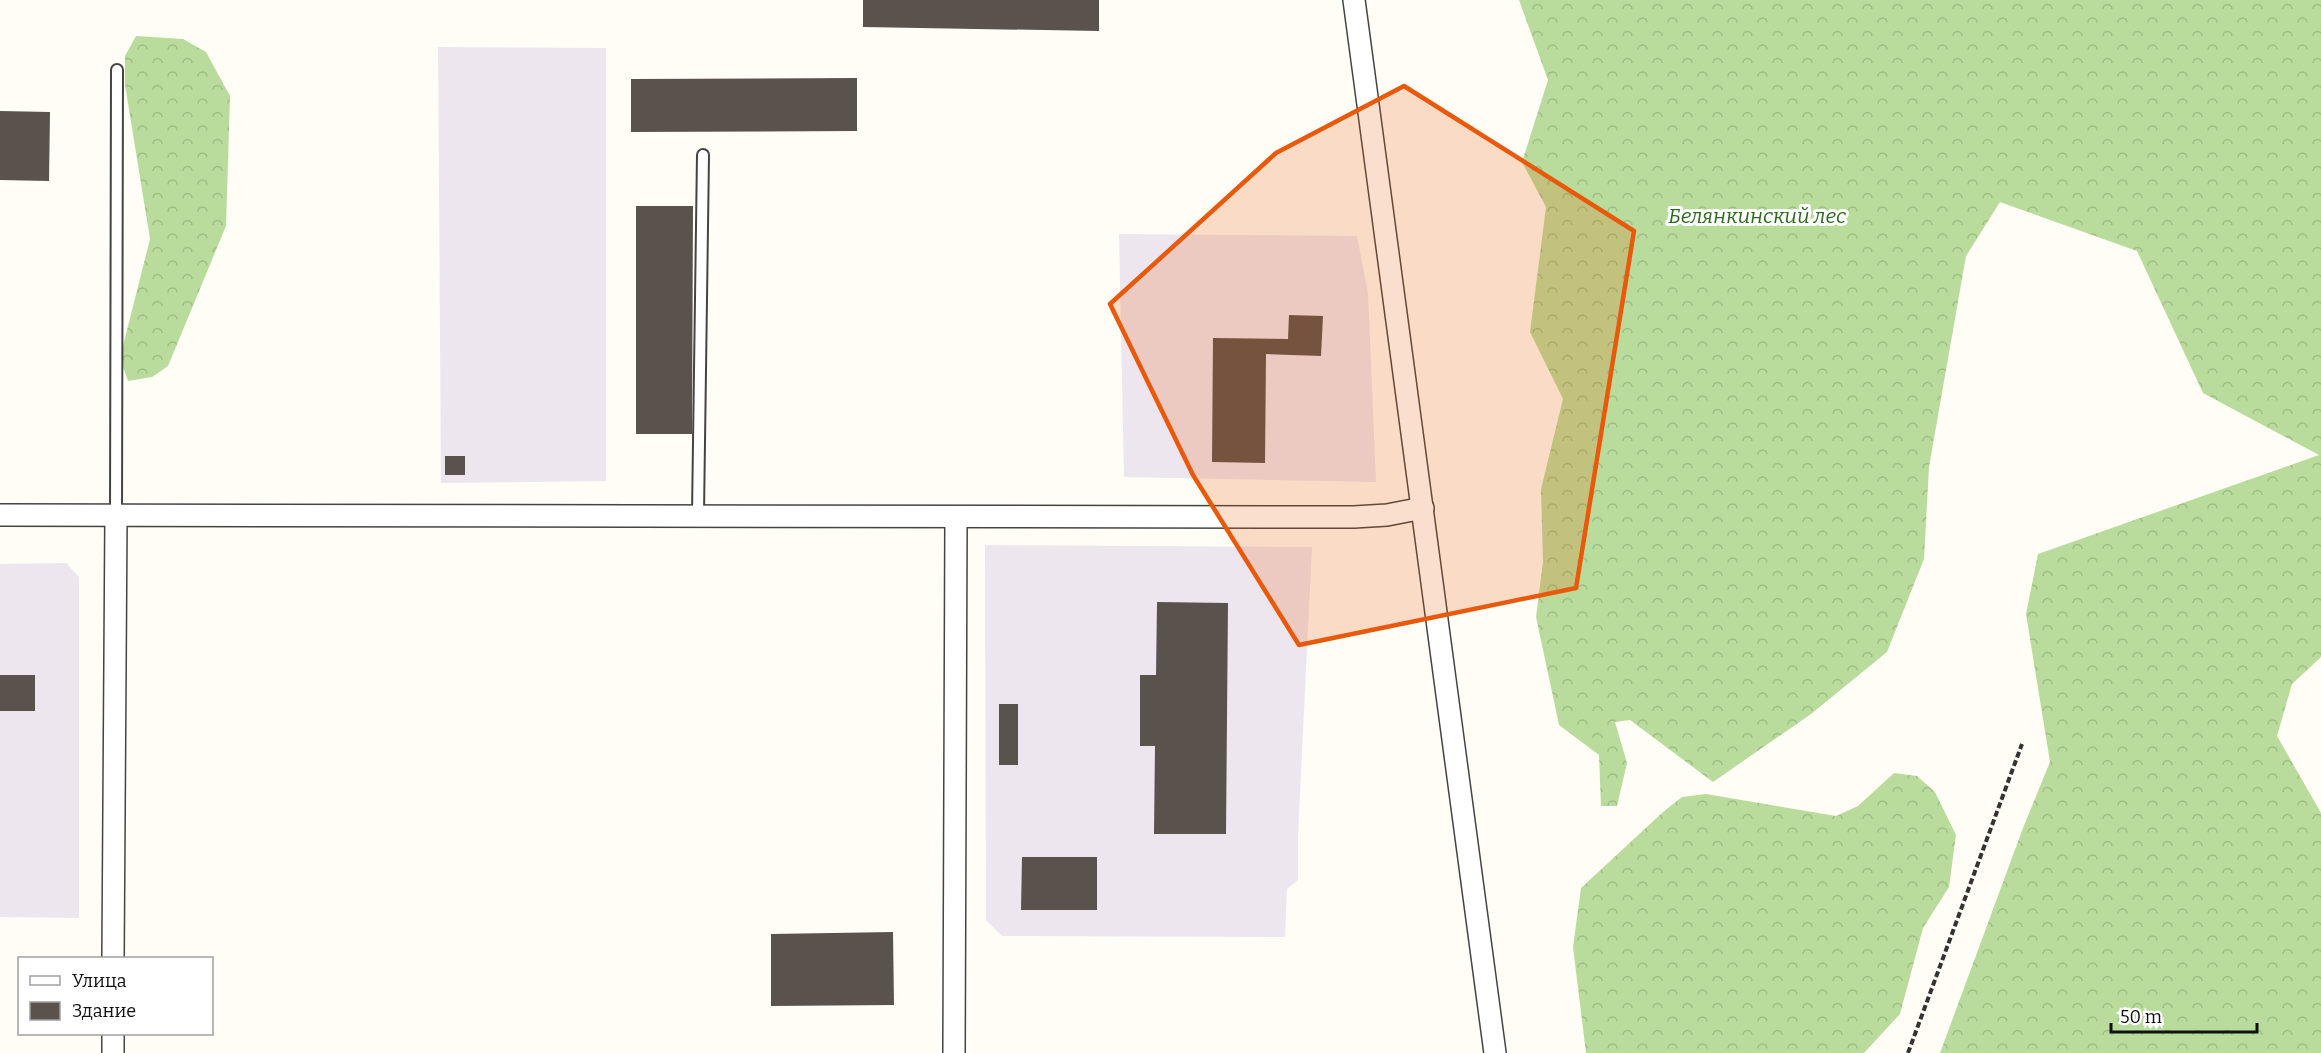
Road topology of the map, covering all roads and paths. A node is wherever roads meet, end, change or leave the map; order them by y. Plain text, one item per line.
1 (1354, 0) edge
2 (117, 70) dead end
3 (704, 155) dead end
4 (1423, 507) junction
5 (698, 514) junction
6 (0, 515) edge
7 (116, 515) junction
8 (956, 517) junction
9 (2022, 744) dead end
10 (113, 957) edge
11 (113, 1035) edge
12 (113, 1053) edge
13 (954, 1053) edge
14 (1495, 1053) edge
15 (1908, 1053) edge

1 - 4 street
2 - 7 lane
3 - 5 lane
4 - 8 street
4 - 14 street
5 - 7 street
5 - 8 street
6 - 7 street
7 - 10 street
8 - 13 street
9 - 15 path
11 - 12 street

